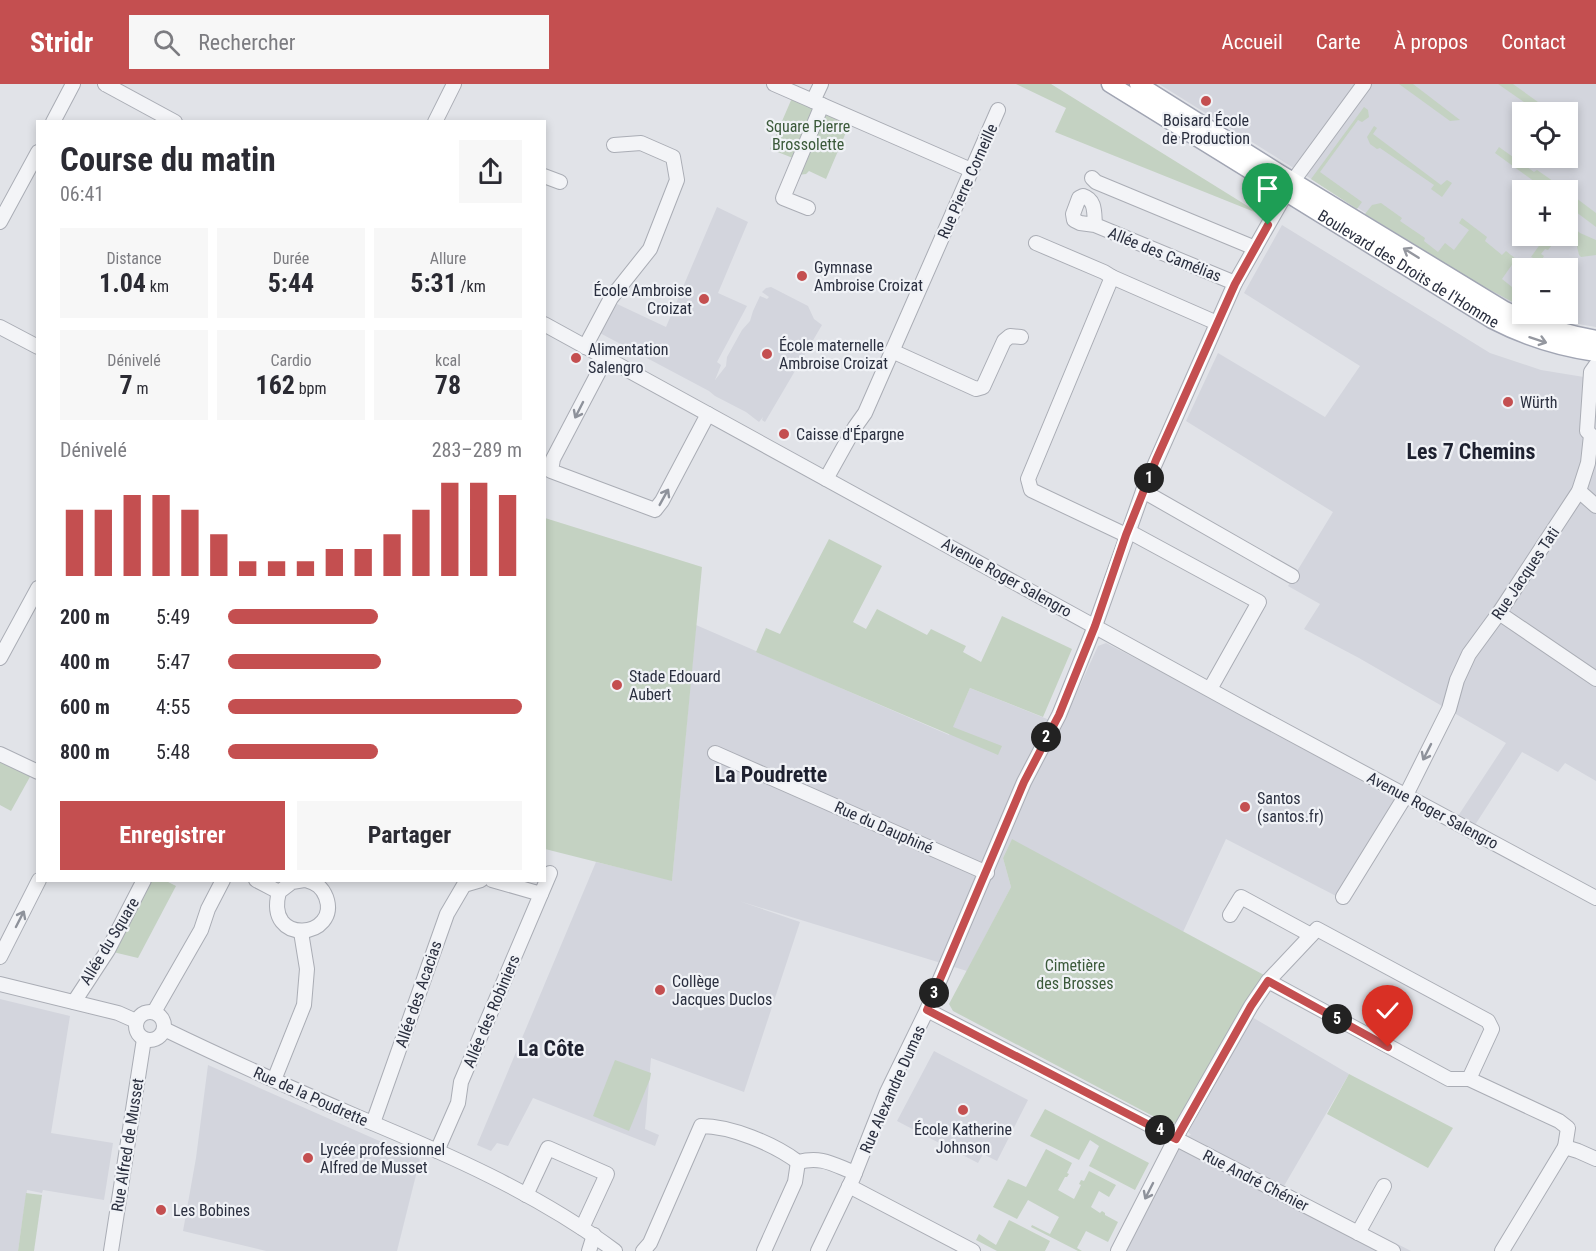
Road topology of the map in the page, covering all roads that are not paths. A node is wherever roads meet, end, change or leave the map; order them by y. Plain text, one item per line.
1 (74, 84) edge
2 (105, 84) edge
3 (454, 84) edge
4 (774, 84) edge
5 (821, 84) edge
6 (1110, 84) edge
7 (1138, 84) edge
8 (1364, 84) edge
9 (818, 103) junction
10 (998, 110) dead end
11 (55, 120) edge
12 (171, 120) edge
13 (436, 120) edge
14 (614, 145) dead end
15 (36, 156) edge
16 (971, 170) junction
17 (546, 177) edge
18 (1092, 178) dead end
19 (560, 182) dead end
20 (1290, 187) junction
21 (808, 208) dead end
22 (0, 222) edge
23 (1095, 225) dead end
24 (1036, 243) dead end
25 (1255, 248) junction
26 (1112, 277) junction
27 (1235, 284) junction
28 (1217, 323) junction
29 (546, 325) edge
30 (0, 327) edge
31 (1021, 337) dead end
32 (1596, 339) edge
33 (36, 345) edge
34 (585, 347) junction
35 (892, 351) junction
36 (1596, 352) edge
37 (606, 358) junction
38 (1596, 365) edge
39 (708, 414) junction
40 (1596, 415) edge
41 (1591, 435) junction
42 (826, 479) junction
43 (1143, 491) junction
44 (1579, 491) junction
45 (1596, 506) edge
46 (1127, 533) junction
47 (1292, 576) dead end
48 (36, 591) edge
49 (1499, 613) junction
50 (1095, 626) junction
51 (5, 635) edge
52 (0, 658) edge
53 (1596, 679) edge
54 (1210, 689) junction
55 (715, 753) dead end
56 (0, 754) edge
57 (36, 771) edge
58 (1406, 795) junction
59 (550, 873) dead end
60 (987, 873) junction
61 (38, 882) edge
62 (143, 882) edge
63 (223, 882) edge
64 (260, 882) edge
65 (292, 882) edge
66 (474, 882) edge
67 (499, 882) edge
68 (322, 884) edge
69 (279, 892) junction
70 (541, 894) junction
71 (1343, 897) dead end
72 (1596, 898) edge
73 (1230, 915) dead end
74 (302, 932) junction
75 (1314, 932) junction
76 (0, 957) edge
77 (1268, 981) junction
78 (0, 984) edge
79 (74, 1002) junction
80 (927, 1010) junction
81 (154, 1012) junction
82 (136, 1021) junction
83 (164, 1029) junction
84 (144, 1039) junction
85 (1469, 1079) junction
86 (273, 1080) junction
87 (373, 1123) junction
88 (1176, 1139) junction
89 (1565, 1147) junction
90 (437, 1151) junction
91 (1596, 1160) edge
92 (798, 1162) junction
93 (855, 1173) junction
94 (849, 1186) junction
95 (1384, 1186) dead end
96 (526, 1195) junction
97 (582, 1228) junction
98 (1358, 1233) junction
99 (594, 1235) junction
100 (966, 1249) edge
101 (111, 1251) edge
102 (590, 1251) edge
103 (615, 1251) edge
104 (643, 1251) edge
105 (764, 1251) edge
106 (818, 1251) edge
107 (1118, 1251) edge
108 (1393, 1251) edge
109 (1502, 1251) edge

1 - 11 street
2 - 12 street
3 - 13 street
4 - 9 street
5 - 9 street
6 - 20 main road, Boulevard des Droits de l'Homme
7 - 20 main road, Boulevard des Droits de l'Homme
8 - 20 street, Rue Alexandre Dumas
9 - 16 street
9 - 21 street
10 - 16 street, Rue Pierre Corneille
14 - 34 street
15 - 22 street
16 - 35 street, Rue Pierre Corneille
17 - 19 street
18 - 25 street
20 - 25 street, Rue Alexandre Dumas
32 -> 20 main road, Boulevard des Droits de l'Homme
20 -> 36 main road, Boulevard des Droits de l'Homme
23 - 27 street, Allée des Camélias
24 - 26 street
25 - 27 street, Rue Alexandre Dumas
26 - 28 street
26 - 46 street
27 - 28 street, Rue Alexandre Dumas
28 - 43 street, Rue Alexandre Dumas
29 - 34 street, Avenue Roger Salengro
30 - 33 street
31 - 35 street
34 - 37 street, Avenue Roger Salengro
35 - 42 street, Rue Pierre Corneille
37 - 39 street, Avenue Roger Salengro
37 -> 39 street
38 - 41 street, Rue Jacques Tati
39 - 42 street, Avenue Roger Salengro
40 - 41 street, Rue Jacques Tati
41 - 44 street, Rue Jacques Tati
42 - 50 street, Avenue Roger Salengro
43 - 46 street, Rue Alexandre Dumas
43 - 47 street
44 - 45 street
44 - 49 street, Rue Jacques Tati
46 - 50 street, Rue Alexandre Dumas
46 - 54 street
48 - 51 street
49 - 53 street
49 -> 58 street, Rue Jacques Tati
50 - 54 street, Avenue Roger Salengro
50 - 60 street, Rue Alexandre Dumas
51 - 52 street
54 - 58 street, Avenue Roger Salengro
55 - 60 street, Rue du Dauphiné
56 - 57 street
58 - 71 street, Rue Jacques Tati
58 - 72 street, Avenue Roger Salengro
59 - 70 street, Allée des Robiniers
60 - 80 street, Rue Alexandre Dumas
76 -> 61 street
62 - 79 street, Allée du Square
63 - 81 street
64 - 69 street
65 - 69 street
66 - 87 street, Allée des Acacias
67 - 70 street
68 - 74 street
69 - 74 street
70 - 90 street, Allée des Robiniers
73 - 75 street
74 - 86 street
75 - 77 street
75 - 85 street
77 - 85 street
77 - 88 street
78 - 79 street
79 - 82 street
80 - 88 street, Rue André Chénier
80 - 93 street, Rue Alexandre Dumas
81 - 82 street
81 - 83 street
82 - 84 street
83 - 84 street
83 - 86 street, Rue de la Poudrette
84 - 101 street, Rue Alfred de Musset
85 - 89 street
86 - 87 street, Rue de la Poudrette
87 - 90 street, Rue de la Poudrette
88 - 98 street, Rue André Chénier
88 -> 107 street
89 - 91 street
89 - 109 street
90 - 96 street, Rue de la Poudrette
92 - 93 street
92 - 104 street
92 - 105 street
93 - 94 street, Rue Alexandre Dumas
94 - 100 street
94 - 106 street, Rue Alexandre Dumas
95 - 98 street
96 - 97 street, Rue de la Poudrette
96 - 97 street
97 - 99 street, Rue de la Poudrette
98 - 108 street, Rue André Chénier
99 - 102 street
99 - 103 street, Rue de la Poudrette

